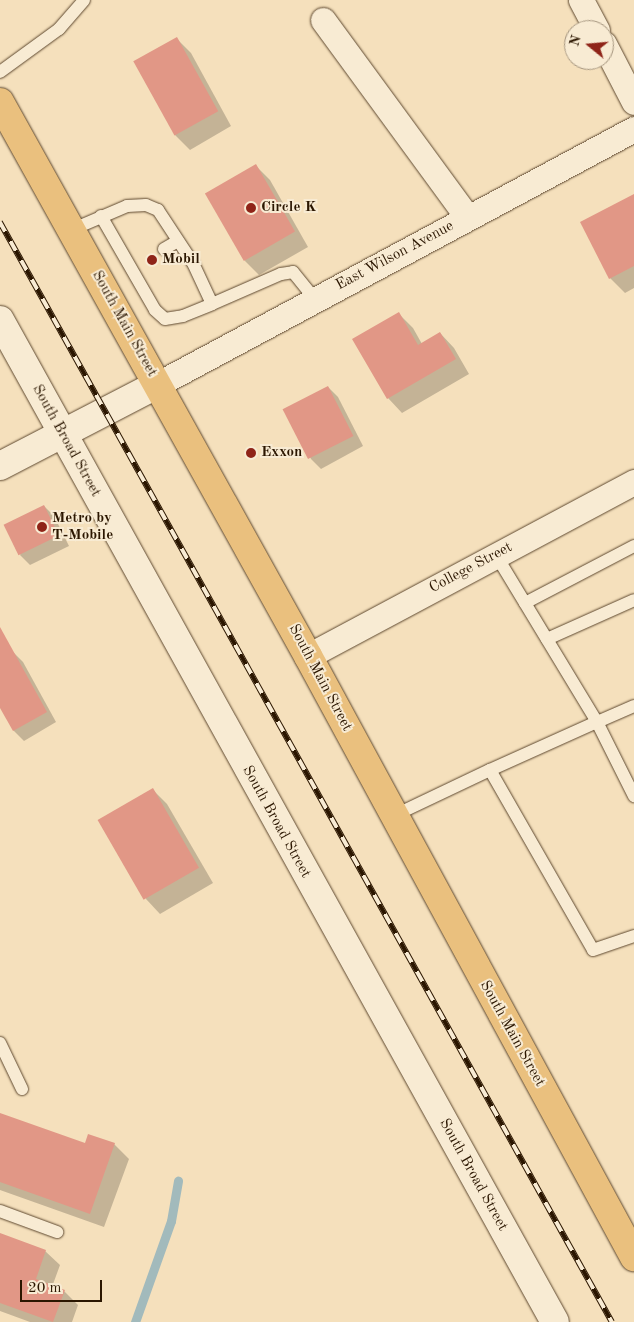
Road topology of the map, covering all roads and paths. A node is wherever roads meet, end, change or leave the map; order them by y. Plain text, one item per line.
1 (84, 0) edge
2 (581, 0) edge
3 (323, 20) dead end
4 (592, 20) edge
5 (614, 63) edge
6 (0, 72) edge
7 (0, 102) edge
8 (634, 102) edge
9 (634, 129) edge
10 (101, 216) junction
11 (467, 217) junction
12 (71, 230) junction
13 (178, 241) junction
14 (164, 248) dead end
15 (315, 299) junction
16 (212, 304) junction
17 (0, 320) edge
18 (158, 384) junction
19 (62, 433) junction
20 (0, 466) edge
21 (634, 482) edge
22 (634, 546) edge
23 (496, 555) junction
24 (634, 600) edge
25 (524, 603) junction
26 (547, 639) junction
27 (308, 656) junction
28 (634, 706) edge
29 (597, 722) junction
30 (490, 770) junction
31 (634, 796) edge
32 (393, 816) junction
33 (634, 936) edge
34 (0, 1043) edge
35 (22, 1089) dead end
36 (0, 1211) edge
37 (57, 1232) dead end
38 (634, 1257) edge
39 (556, 1322) edge

1 - 6 lane
2 - 4 street
3 - 11 street
5 - 8 street
7 - 12 main road, South Main Street
9 - 11 street, East Wilson Avenue
10 - 12 lane
10 - 13 lane
10 - 16 lane
11 - 15 street, East Wilson Avenue
12 - 18 main road, South Main Street
13 - 14 lane
13 - 16 lane
15 - 16 lane
15 - 18 street, East Wilson Avenue
17 - 19 street, South Broad Street
18 - 19 street
18 - 27 main road, South Main Street
19 - 20 street
19 - 39 street, South Broad Street
21 - 23 street, College Street
22 - 25 lane
23 - 25 lane
23 - 27 street, College Street
24 - 26 lane
25 - 26 lane
26 - 29 lane
27 - 32 main road, South Main Street
28 - 29 lane
29 - 30 lane
29 - 31 lane
30 - 32 lane
30 - 33 lane
32 - 38 main road, South Main Street
34 - 35 lane
36 - 37 lane

